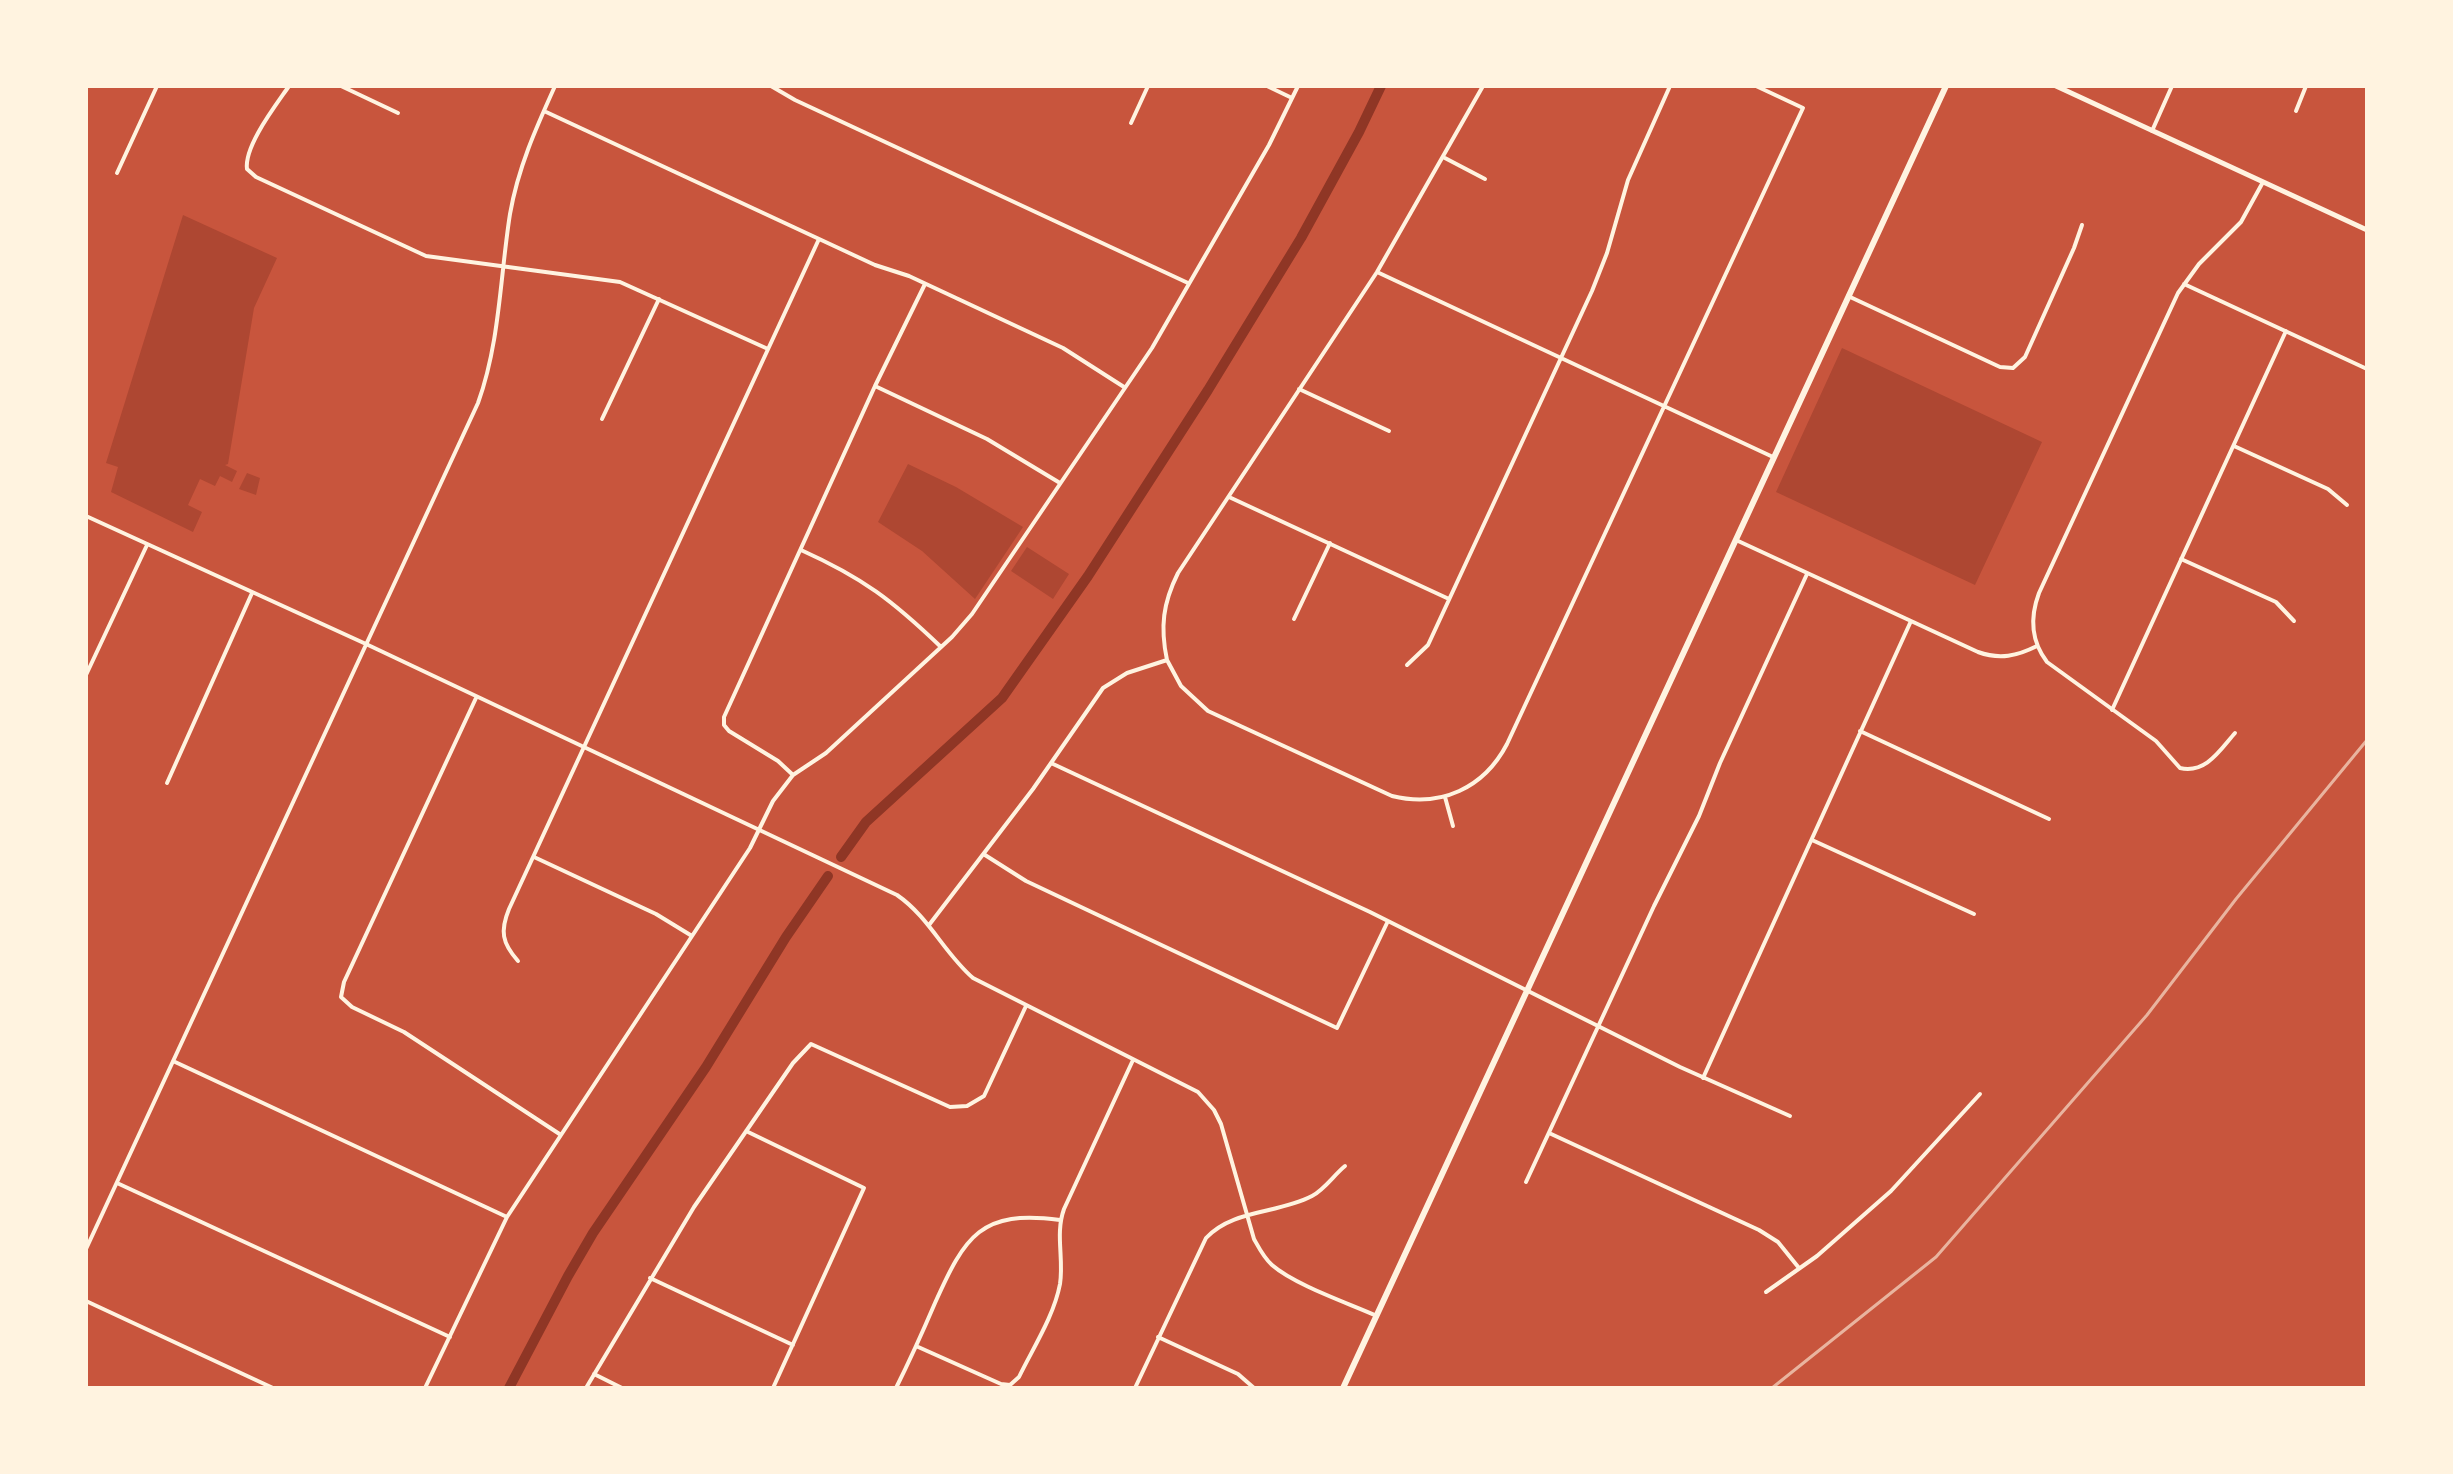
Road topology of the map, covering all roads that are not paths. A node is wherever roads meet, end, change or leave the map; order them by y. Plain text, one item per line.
1 (157, 86) edge
2 (289, 86) edge
3 (341, 86) edge
4 (555, 86) edge
5 (771, 86) edge
6 (1148, 86) edge
7 (1267, 86) edge
8 (1298, 86) edge
9 (1483, 86) edge
10 (1670, 86) edge
11 (1756, 86) edge
12 (1946, 86) edge
13 (2056, 86) edge
14 (2172, 86) edge
15 (2306, 86) edge
16 (1292, 98) junction
17 (544, 111) junction
18 (2296, 111) dead end
19 (398, 113) dead end
20 (1131, 123) dead end
21 (2152, 131) junction
22 (1443, 157) junction
23 (117, 173) dead end
24 (1485, 179) dead end
25 (2263, 182) junction
26 (2082, 225) dead end
27 (2367, 230) edge
28 (819, 239) junction
29 (504, 268) junction
30 (1377, 272) junction
31 (1189, 283) junction
32 (925, 284) junction
33 (2184, 284) junction
34 (1848, 296) junction
35 (659, 299) junction
36 (2286, 331) junction
37 (768, 349) junction
38 (1561, 358) junction
39 (2367, 369) edge
40 (875, 386) junction
41 (1124, 387) junction
42 (1299, 389) junction
43 (1664, 406) junction
44 (602, 419) dead end
45 (1389, 431) dead end
46 (2234, 446) junction
47 (1774, 458) junction
48 (1061, 483) junction
49 (1229, 497) junction
50 (2347, 505) dead end
51 (86, 516) edge
52 (1736, 540) junction
53 (1330, 543) junction
54 (147, 545) junction
55 (801, 550) junction
56 (2181, 559) junction
57 (1807, 574) junction
58 (252, 593) junction
59 (1449, 599) junction
60 (1294, 619) dead end
61 (1911, 621) junction
62 (2294, 621) dead end
63 (366, 644) junction
64 (2037, 646) junction
65 (941, 647) junction
66 (1167, 660) junction
67 (1407, 665) dead end
68 (86, 675) edge
69 (476, 697) junction
70 (2112, 710) junction
71 (1860, 731) junction
72 (2235, 733) dead end
73 (583, 747) junction
74 (1051, 763) junction
75 (793, 775) junction
76 (167, 783) dead end
77 (1445, 797) junction
78 (2049, 819) dead end
79 (1453, 826) dead end
80 (759, 831) junction
81 (1812, 840) junction
82 (984, 854) junction
83 (534, 857) junction
84 (1974, 914) dead end
85 (1387, 923) junction
86 (929, 925) junction
87 (692, 936) junction
88 (518, 961) dead end
89 (1527, 991) junction
90 (1026, 1006) junction
91 (1598, 1025) junction
92 (1133, 1060) junction
93 (173, 1061) junction
94 (1703, 1078) junction
95 (1980, 1094) dead end
96 (1790, 1116) dead end
97 (746, 1131) junction
98 (1549, 1133) junction
99 (561, 1135) junction
100 (1345, 1166) dead end
101 (1526, 1182) dead end
102 (117, 1183) junction
103 (1248, 1216) junction
104 (507, 1217) junction
105 (1060, 1220) junction
106 (86, 1249) edge
107 (1799, 1268) junction
108 (650, 1278) junction
109 (1766, 1292) dead end
110 (86, 1301) edge
111 (1377, 1316) junction
112 (450, 1337) junction
113 (1158, 1337) junction
114 (793, 1345) junction
115 (916, 1346) junction
116 (594, 1374) junction
117 (273, 1388) edge
118 (425, 1388) edge
119 (586, 1388) edge
120 (622, 1388) edge
121 (773, 1388) edge
122 (896, 1388) edge
123 (1135, 1388) edge
124 (1254, 1388) edge
125 (1343, 1388) edge

1 - 23 street
2 - 29 street
3 - 19 street
4 - 17 street
5 - 31 street
6 - 20 street
7 - 16 street
8 - 16 street
9 - 22 street
10 - 38 street
11 - 43 street
12 - 34 main road
13 - 21 street
14 - 21 street
15 - 18 street
16 - 31 street
17 - 28 street
17 - 29 street
21 - 25 street
22 - 24 street
22 - 30 street
25 - 27 street
25 - 33 street
26 - 34 street
28 - 32 street
28 - 37 street
29 - 35 street
29 - 63 street
30 - 38 street
30 - 42 street
31 - 41 street
32 - 40 street
32 - 41 street
33 - 36 street
33 - 64 street
34 - 47 main road
35 - 37 street
35 - 44 street
36 - 39 street
36 - 46 street
37 - 73 street
38 - 43 street
38 - 59 street
40 - 48 street
40 - 55 street
41 - 48 street
42 - 45 street
42 - 49 street
43 - 47 street
43 - 77 street
46 - 50 street
46 - 56 street
47 - 52 main road
48 - 65 street
49 - 53 street
49 - 66 street
51 - 54 street
52 - 57 street
52 - 89 main road
53 - 59 street
53 - 60 street
54 - 58 street
54 - 68 street
55 - 65 street
55 - 75 street
56 - 62 street
56 - 70 street
57 - 61 street
57 - 91 street
58 - 63 street
58 - 76 street
59 - 67 street
61 - 64 street
61 - 71 street
63 - 69 street
63 - 93 street
64 - 70 street
65 - 75 street
66 - 74 street
66 - 77 street
69 - 73 street
69 - 99 street
70 - 72 street
71 - 78 street
71 - 81 street
73 - 80 street
73 - 83 street
74 - 82 street
74 - 85 street
75 - 80 street
77 - 79 street
80 - 86 street
80 - 87 street
81 - 84 street
81 - 94 street
82 - 85 street
82 - 86 street
83 - 87 street
83 - 88 street
85 - 89 street
86 - 90 street
87 - 99 street
89 - 91 street
89 - 111 main road
90 - 92 street
90 - 97 street
91 - 94 street
91 - 98 street
92 - 103 street
92 - 105 street
93 - 102 street
93 - 104 street
94 - 96 street
95 - 107 street
97 - 108 street
97 - 114 street
98 - 101 street
98 - 107 street
99 - 104 street
100 - 103 street
102 - 106 street
102 - 112 street
103 - 111 street
103 - 113 street
104 - 112 street
105 - 115 street
105 - 115 street
107 - 109 street
108 - 114 street
108 - 116 street
110 - 117 street
111 - 125 main road
112 - 118 street
113 - 123 street
113 - 124 street
114 - 121 street
115 - 122 street
116 - 119 street
116 - 120 street

